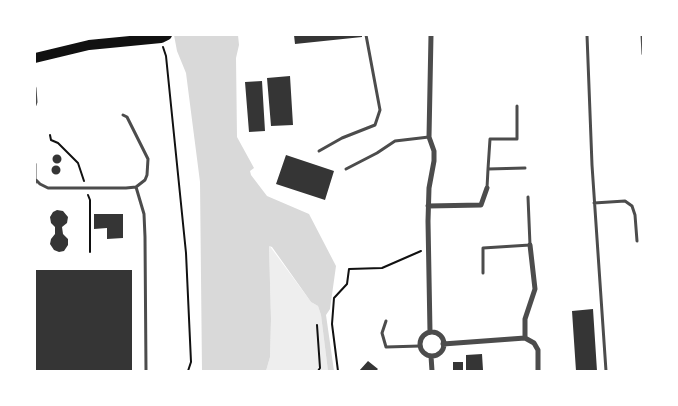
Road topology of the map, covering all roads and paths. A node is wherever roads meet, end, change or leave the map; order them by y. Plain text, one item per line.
1 (119, 35) edge
2 (366, 35) edge
3 (431, 35) edge
4 (587, 35) edge
5 (642, 35) edge
6 (164, 36) edge
7 (106, 44) junction
8 (643, 54) edge
9 (35, 58) edge
10 (35, 88) edge
11 (35, 106) edge
12 (517, 106) dead end
13 (123, 115) dead end
14 (429, 137) junction
15 (319, 151) dead end
16 (35, 164) edge
17 (525, 168) dead end
18 (346, 169) dead end
19 (488, 169) junction
20 (35, 182) edge
21 (136, 187) junction
22 (487, 188) joint
23 (528, 197) dead end
24 (594, 203) junction
25 (428, 206) junction
26 (637, 241) dead end
27 (530, 245) junction
28 (429, 246) junction
29 (483, 273) dead end
30 (386, 322) dead end
31 (317, 325) dead end
32 (430, 332) junction
33 (525, 338) junction
34 (444, 344) junction
35 (420, 346) junction
36 (431, 356) junction
37 (146, 371) edge
38 (188, 371) edge
39 (318, 371) edge
40 (338, 371) edge
41 (432, 371) edge
42 (538, 371) edge
43 (606, 371) edge

1 - 7 highway
2 - 15 lane
3 - 14 street
4 - 24 lane
5 - 8 lane
6 - 7 highway
6 - 38 path
7 - 9 highway
10 - 11 lane
12 - 19 lane
13 - 21 lane
14 - 18 lane
14 - 25 street
16 - 20 lane
17 - 19 lane
19 - 22 lane
20 - 21 lane
21 - 37 lane
22 - 25 street
23 - 27 lane
24 - 26 lane
24 - 43 lane
25 - 28 street
27 - 29 lane
27 - 33 street
28 - 32 street
28 - 40 path
30 - 35 lane
31 - 39 path
32 - 34 street
32 - 35 street
33 - 34 street
33 - 42 street
34 - 36 street
35 - 36 street
36 - 41 street

